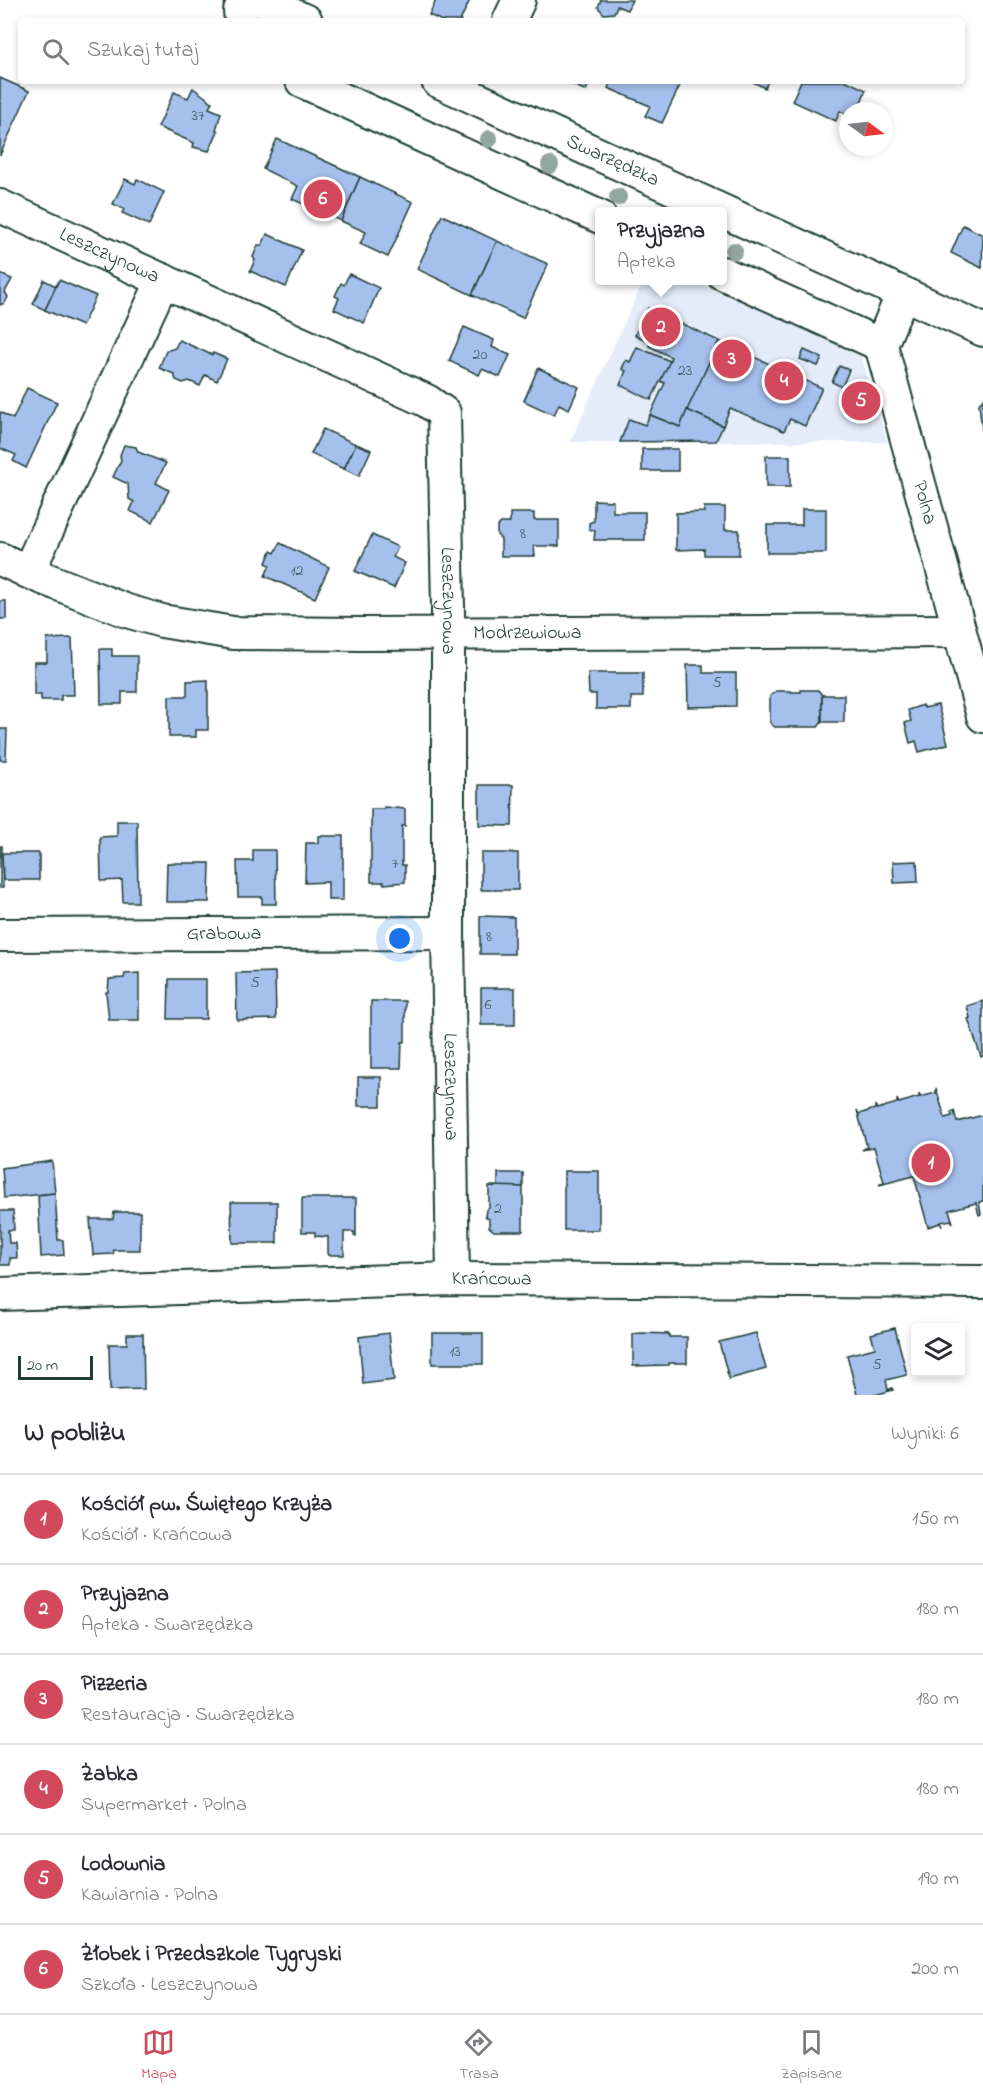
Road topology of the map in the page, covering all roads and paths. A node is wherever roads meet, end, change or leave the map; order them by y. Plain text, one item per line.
1 (244, 0) edge
2 (260, 0) edge
3 (519, 0) edge
4 (241, 18) edge
5 (299, 18) edge
6 (510, 18) edge
7 (317, 84) edge
8 (453, 84) edge
9 (338, 88) edge
10 (478, 89) edge
11 (0, 206) edge
12 (724, 207) edge
13 (727, 209) edge
14 (595, 215) edge
15 (727, 275) edge
16 (163, 280) junction
17 (903, 293) junction
18 (983, 330) edge
19 (881, 345) junction
20 (0, 559) edge
21 (28, 572) junction
22 (959, 631) junction
23 (448, 634) junction
24 (983, 716) edge
25 (448, 933) junction
26 (0, 935) edge
27 (453, 1279) junction
28 (983, 1282) edge
29 (0, 1294) edge

1 - 4 street
2 - 5 street
3 - 6 street
7 - 9 street
8 - 10 street, Swarzędzka
9 - 14 street
10 - 12 street, Swarzędzka
11 - 16 street, Leszczynowa
13 - 17 street, Swarzędzka
15 - 19 street
16 - 21 street
16 - 23 street, Leszczynowa
17 - 18 street, Swarzędzka
17 - 19 street
19 - 22 street, Polna
20 - 21 street, Modrzewiowa
21 - 23 street, Modrzewiowa
22 - 23 street, Modrzewiowa
22 - 24 street, Polna
23 - 25 street, Leszczynowa
25 - 26 street, Grabowa
25 - 27 street, Leszczynowa
27 - 28 street, Krańcowa
27 - 29 street, Krańcowa

